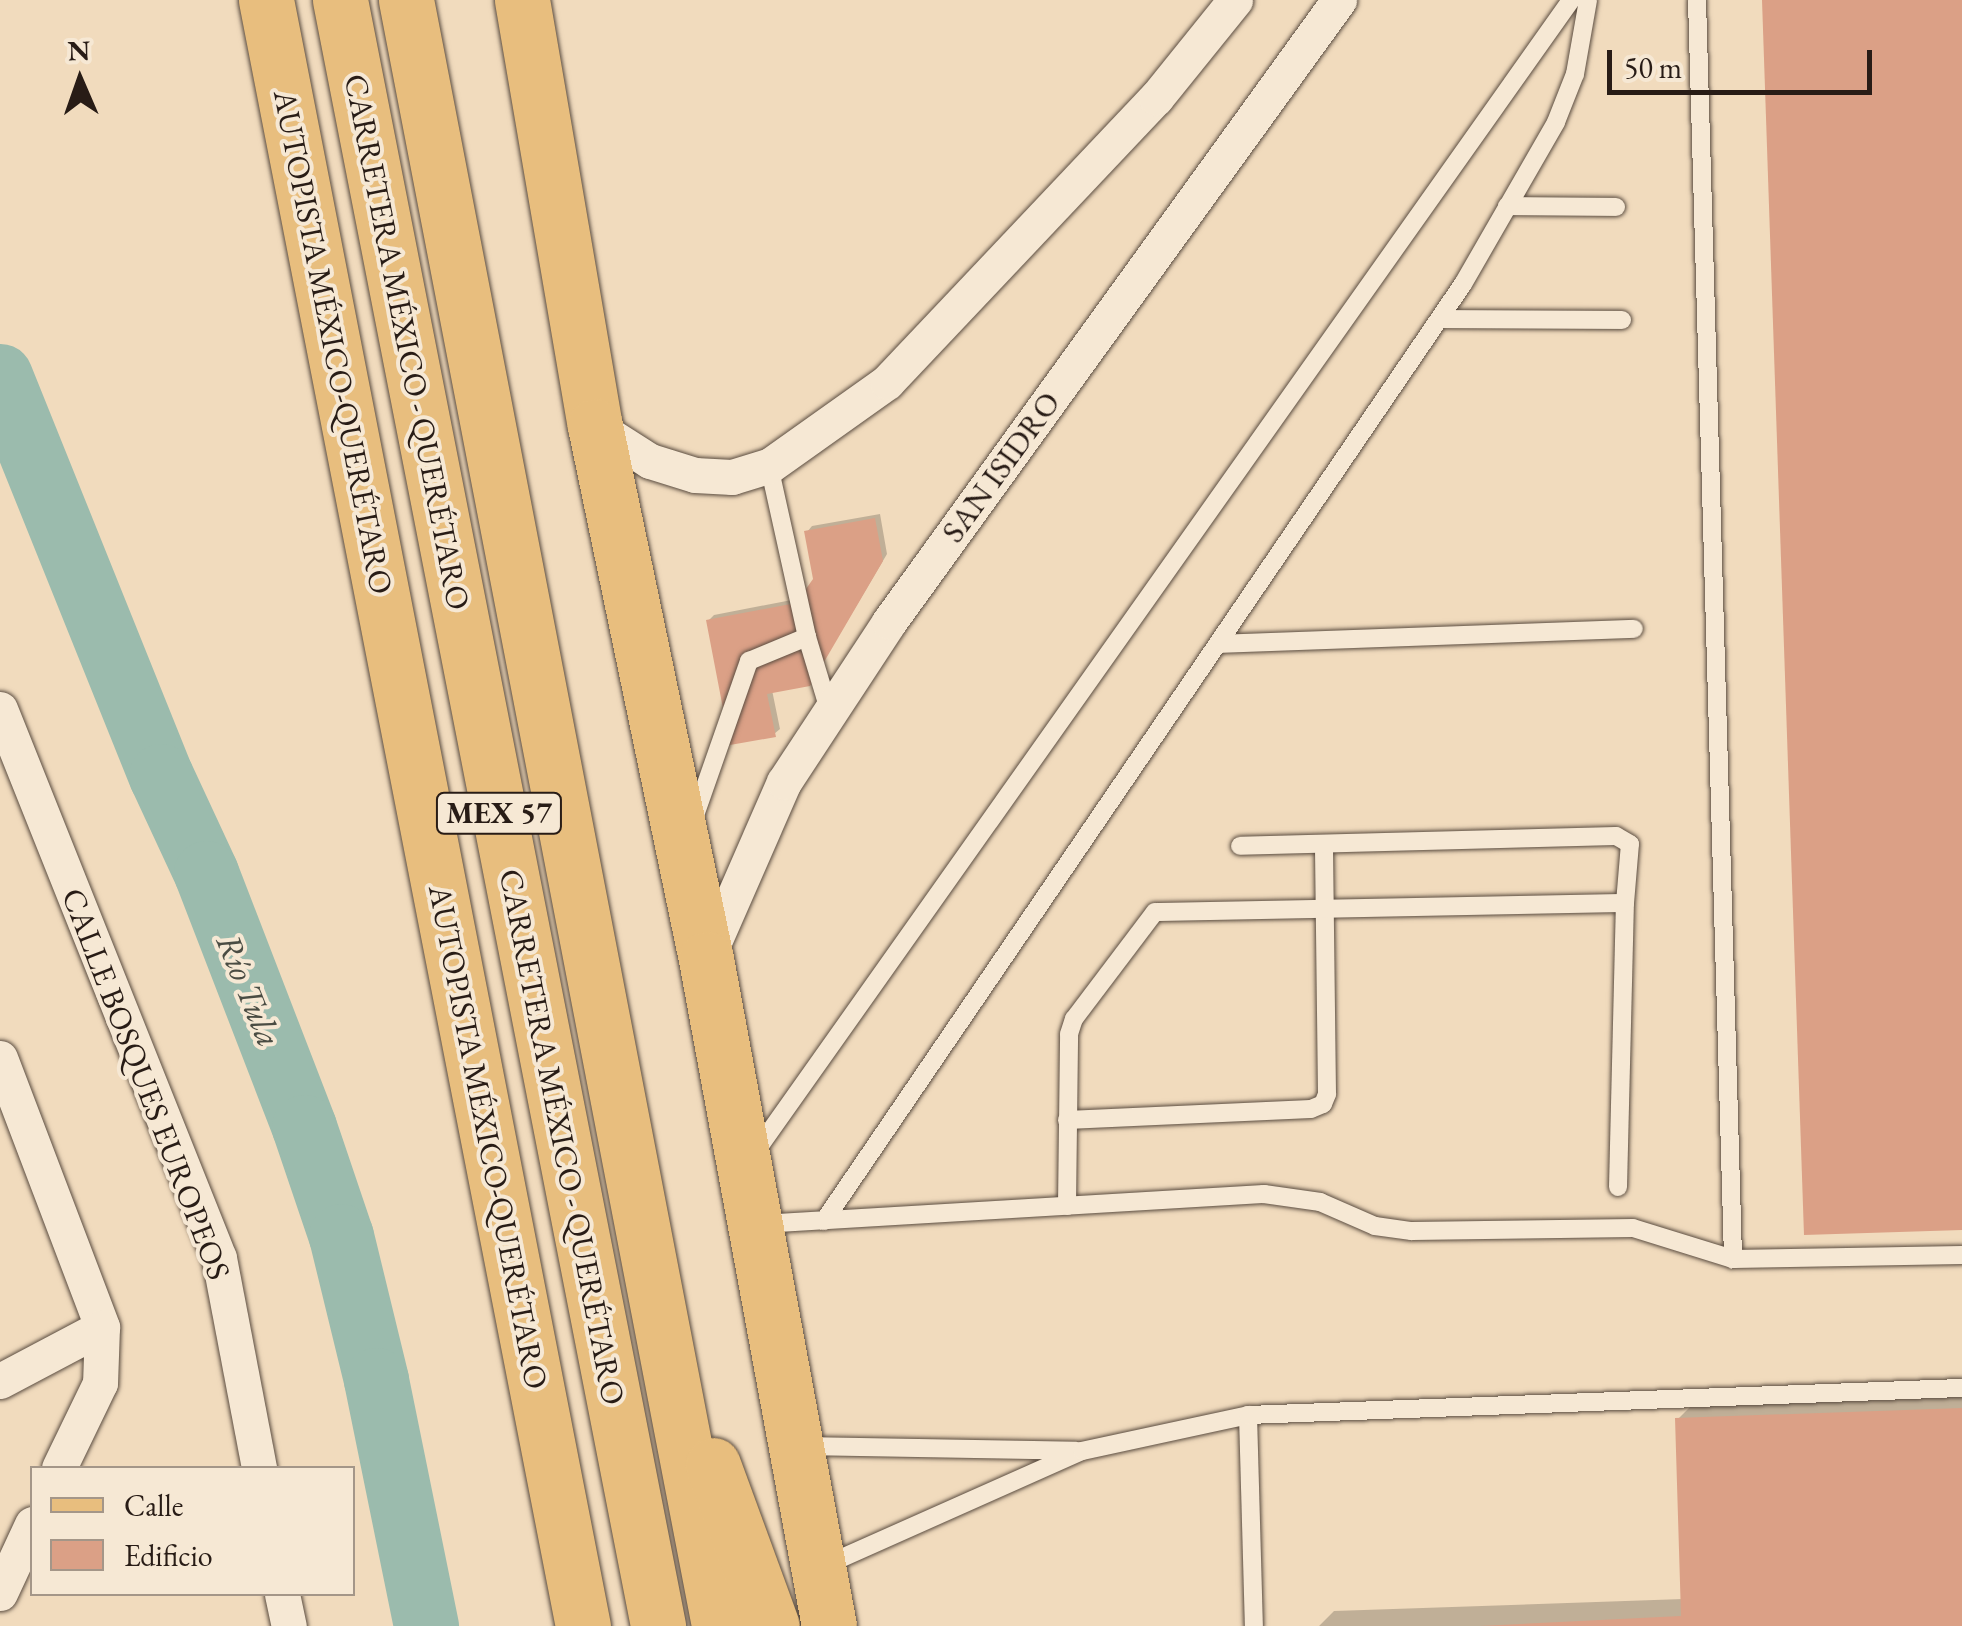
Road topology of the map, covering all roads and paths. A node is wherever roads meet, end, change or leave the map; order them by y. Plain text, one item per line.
1 (266, 0) edge
2 (340, 0) edge
3 (406, 0) edge
4 (418, 0) edge
5 (522, 0) edge
6 (1234, 0) edge
7 (1339, 0) edge
8 (1571, 0) edge
9 (1588, 0) edge
10 (1697, 0) edge
11 (422, 93) junction
12 (1507, 206) junction
13 (1616, 207) dead end
14 (1440, 320) junction
15 (1622, 320) dead end
16 (596, 426) junction
17 (769, 466) junction
18 (1634, 629) dead end
19 (807, 637) junction
20 (1218, 644) junction
21 (0, 710) edge
22 (830, 713) junction
23 (1324, 845) junction
24 (1240, 846) dead end
25 (684, 850) junction
26 (1625, 902) junction
27 (1327, 906) junction
28 (706, 959) junction
29 (0, 1058) edge
30 (1067, 1120) junction
31 (746, 1167) junction
32 (1618, 1187) dead end
33 (1067, 1206) junction
34 (824, 1221) junction
35 (756, 1225) junction
36 (1962, 1254) edge
37 (1733, 1259) junction
38 (102, 1327) junction
39 (665, 1353) junction
40 (0, 1381) edge
41 (1962, 1388) edge
42 (1248, 1414) junction
43 (796, 1446) junction
44 (1082, 1451) junction
45 (60, 1466) edge
46 (259, 1466) edge
47 (30, 1528) edge
48 (818, 1569) junction
49 (0, 1592) edge
50 (282, 1596) edge
51 (288, 1626) edge
52 (583, 1626) edge
53 (658, 1626) edge
54 (719, 1626) edge
55 (772, 1626) edge
56 (829, 1626) edge
57 (1254, 1626) edge

1 - 52 main road, AUTOPISTA MÉXICO-QUERÉTARO
2 - 53 main road, CARRETERA MÉXICO - QUERÉTARO / MEX 57
3 - 11 main road, CARRETERA MÉXICO - QUERÉTARO / MEX 57
4 - 11 main road
5 - 16 main road
6 - 17 street
7 - 22 street, SAN ISIDRO
8 - 31 lane
9 - 12 lane
10 - 37 lane
11 - 39 main road, CARRETERA MÉXICO - QUERÉTARO / MEX 57
12 - 13 lane
12 - 14 lane
14 - 15 lane
14 - 20 lane
16 - 17 street
16 - 25 main road
17 - 19 lane
18 - 20 lane
19 - 22 lane
19 - 25 lane
20 - 34 lane
21 - 46 street, CALLE BOSQUES EUROPEOS
22 - 28 street, SAN ISIDRO
23 - 24 lane
23 - 26 lane
23 - 27 lane
25 - 28 main road
26 - 27 lane
26 - 32 lane
27 - 30 lane
27 - 30 lane
28 - 31 main road
29 - 38 street
30 - 33 lane
31 - 35 main road
33 - 34 lane
33 - 37 lane
34 - 35 lane
35 - 43 main road
36 - 37 lane
38 - 40 street
38 - 45 street
39 - 54 main road, CARRETERA MÉXICO - QUERÉTARO / MEX 57
39 - 55 main road
41 - 42 lane
42 - 44 lane
42 - 57 lane
43 - 44 lane
43 - 48 main road
44 - 48 lane
47 - 49 street
48 - 56 main road
50 - 51 street

